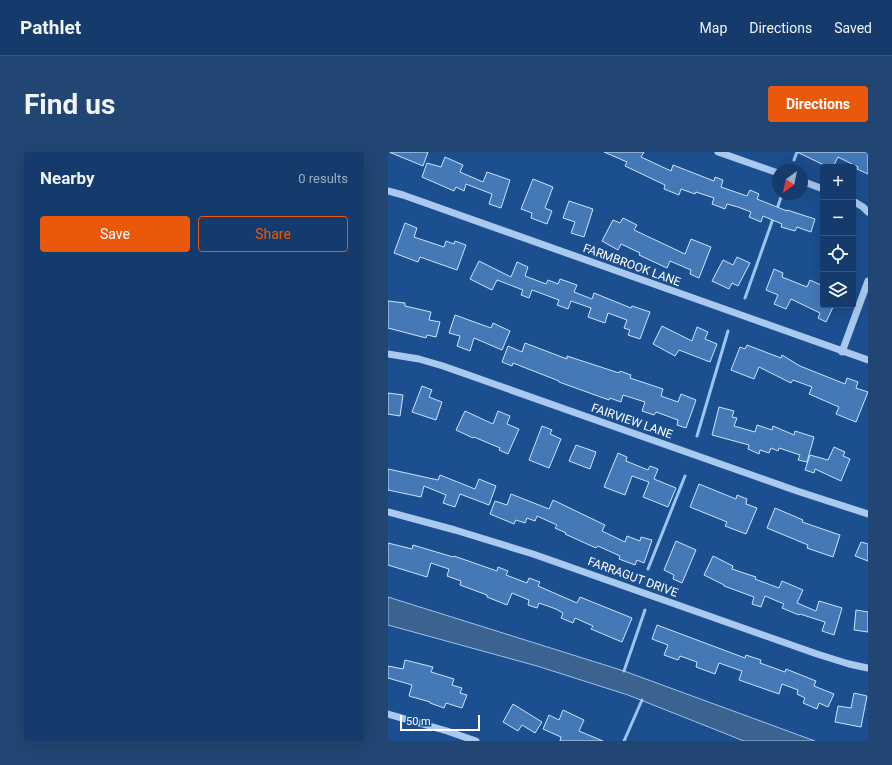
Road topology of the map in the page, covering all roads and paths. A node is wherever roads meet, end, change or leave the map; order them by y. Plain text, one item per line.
1 (718, 152) edge
2 (772, 171) edge
3 (808, 183) edge
4 (820, 188) edge
5 (388, 191) edge
6 (856, 203) edge
7 (868, 212) edge
8 (868, 281) edge
9 (842, 352) junction
10 (388, 354) edge
11 (868, 360) edge
12 (388, 512) edge
13 (868, 514) edge
14 (868, 668) edge
15 (388, 714) edge
16 (476, 741) edge

1 - 2 street
3 - 4 street
5 - 9 street, FARMBROOK LANE
6 - 7 street
8 - 9 street
9 - 11 street, FARMBROOK LANE
10 - 13 street, FAIRVIEW LANE
12 - 14 street, FARRAGUT DRIVE
15 - 16 street

